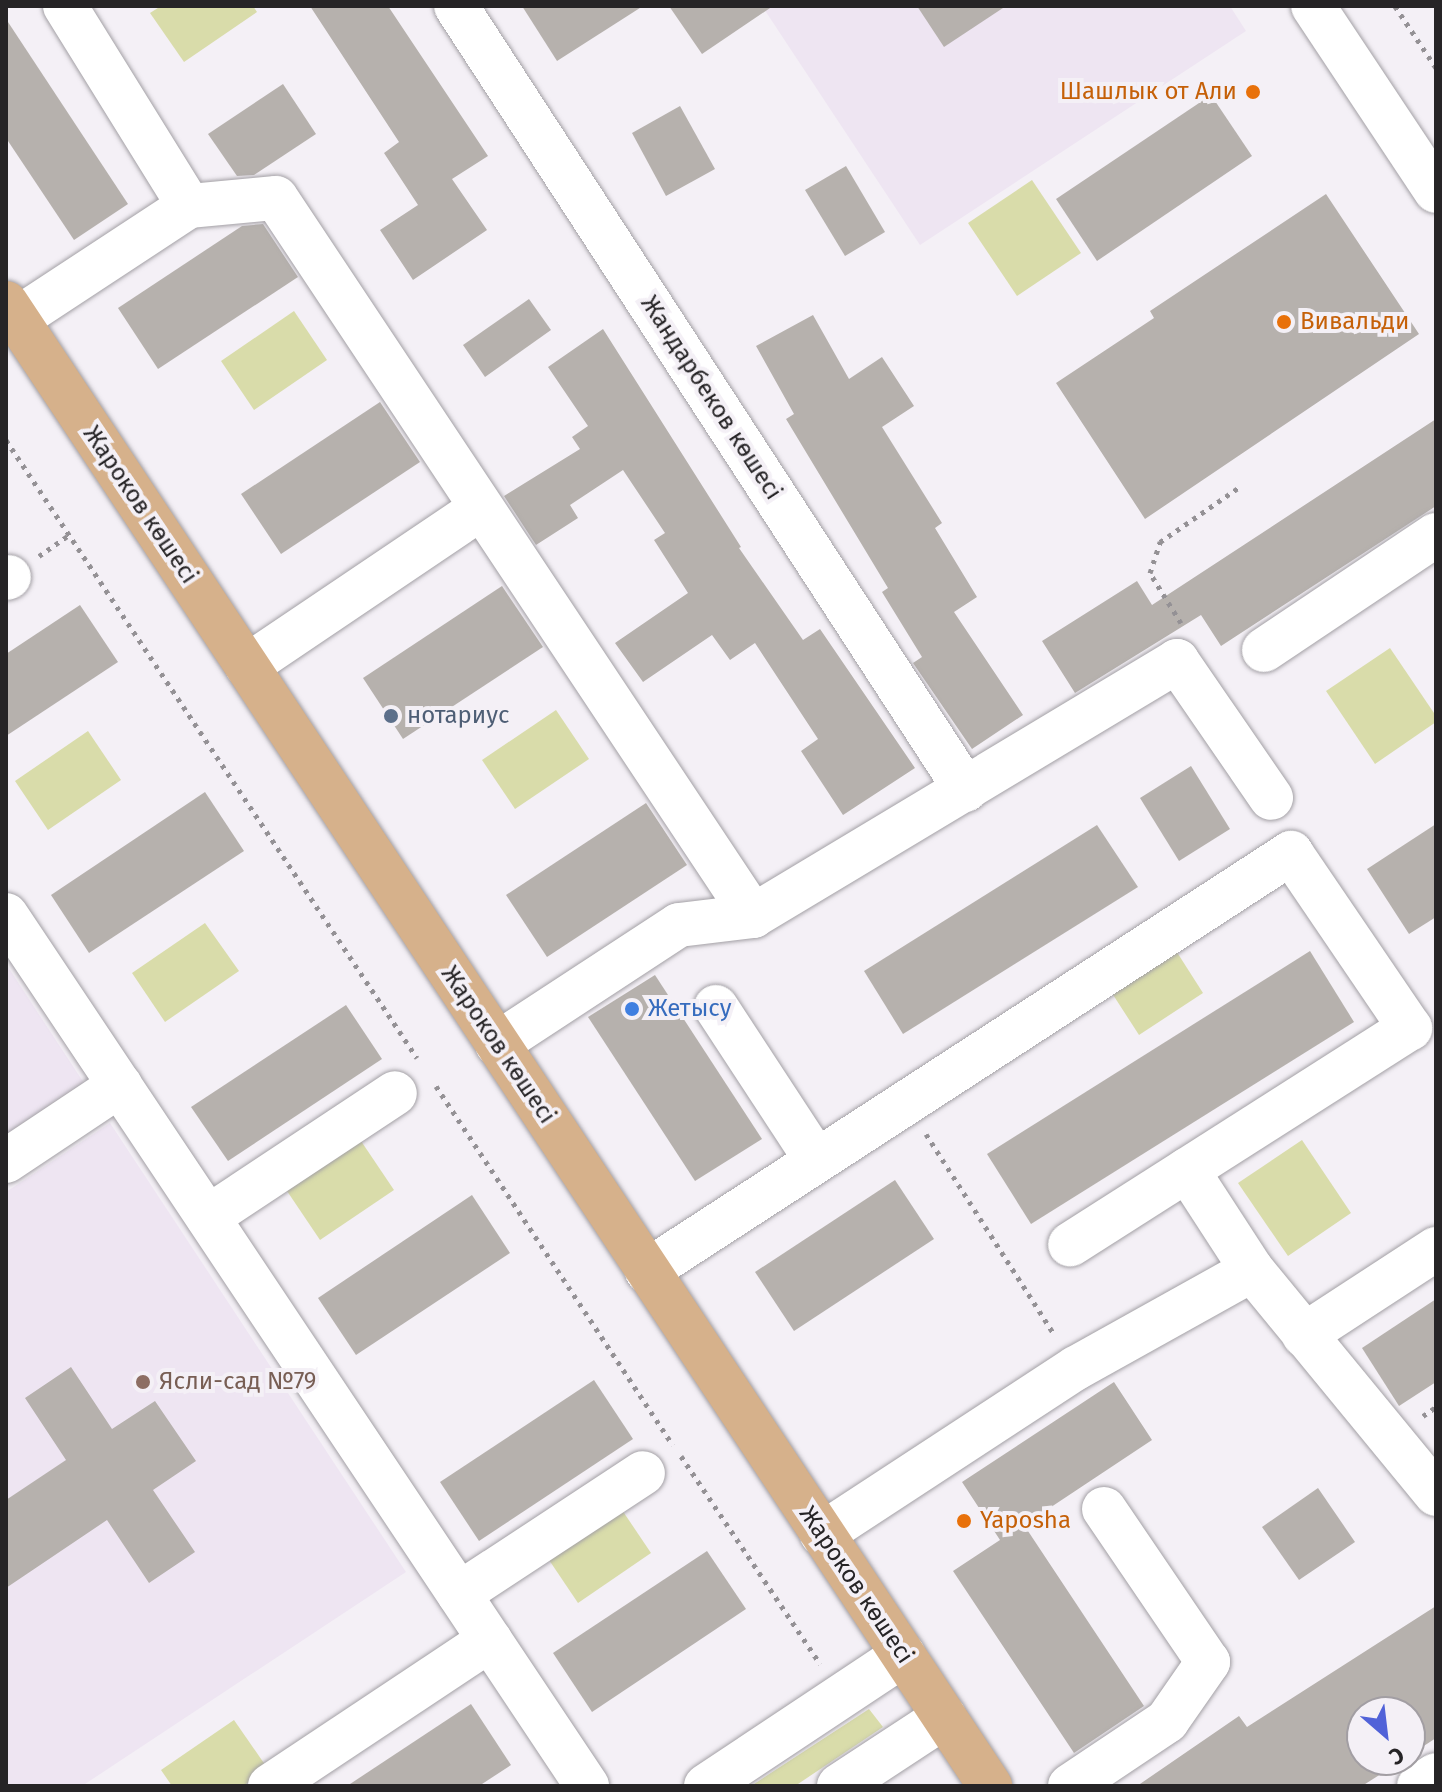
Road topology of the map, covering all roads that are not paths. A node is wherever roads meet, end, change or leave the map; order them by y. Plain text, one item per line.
1 (456, 6) edge
2 (1313, 6) edge
3 (70, 8) edge
4 (1436, 191) edge
5 (189, 206) junction
6 (11, 311) edge
7 (480, 509) junction
8 (1436, 535) edge
9 (1264, 650) dead end
10 (247, 666) junction
11 (966, 790) junction
12 (1271, 798) dead end
13 (6, 915) edge
14 (753, 916) junction
15 (716, 1007) dead end
16 (497, 1044) junction
17 (120, 1085) junction
18 (395, 1093) dead end
19 (816, 1160) junction
20 (6, 1161) edge
21 (1187, 1170) junction
22 (208, 1217) junction
23 (1070, 1245) dead end
24 (1436, 1249) edge
25 (1252, 1270) junction
26 (647, 1271) junction
27 (1304, 1335) junction
28 (643, 1473) dead end
29 (1436, 1494) edge
30 (1104, 1509) dead end
31 (822, 1534) junction
32 (459, 1594) junction
33 (490, 1640) junction
34 (903, 1655) junction
35 (944, 1717) junction
36 (572, 1781) edge
37 (270, 1786) edge
38 (706, 1786) edge
39 (839, 1786) edge
40 (990, 1786) edge
41 (1070, 1786) edge

1 - 11 street, Жандарбеков көшесі
2 - 4 street
3 - 5 street
5 - 6 street
5 - 7 street
6 - 10 main road, Жароков көшесі
7 - 10 street
7 - 14 street
8 - 9 street
10 - 16 main road, Жароков көшесі
11 - 12 street
11 - 14 street
13 - 17 street
14 - 16 street
15 - 19 street
16 - 26 main road, Жароков көшесі
17 - 20 street
17 - 22 street
18 - 22 street
19 - 21 street
19 - 26 street
21 - 23 street
21 - 25 street
22 - 32 street
24 - 27 street
25 - 27 street
25 - 31 street
26 - 31 main road, Жароков көшесі
27 - 29 street
28 - 32 street
30 - 41 street
31 - 34 main road, Жароков көшесі
32 - 33 street
33 - 36 street
33 - 37 street
34 - 35 main road, Жароков көшесі
34 - 38 street
35 - 39 street
35 - 40 main road, Жароков көшесі

